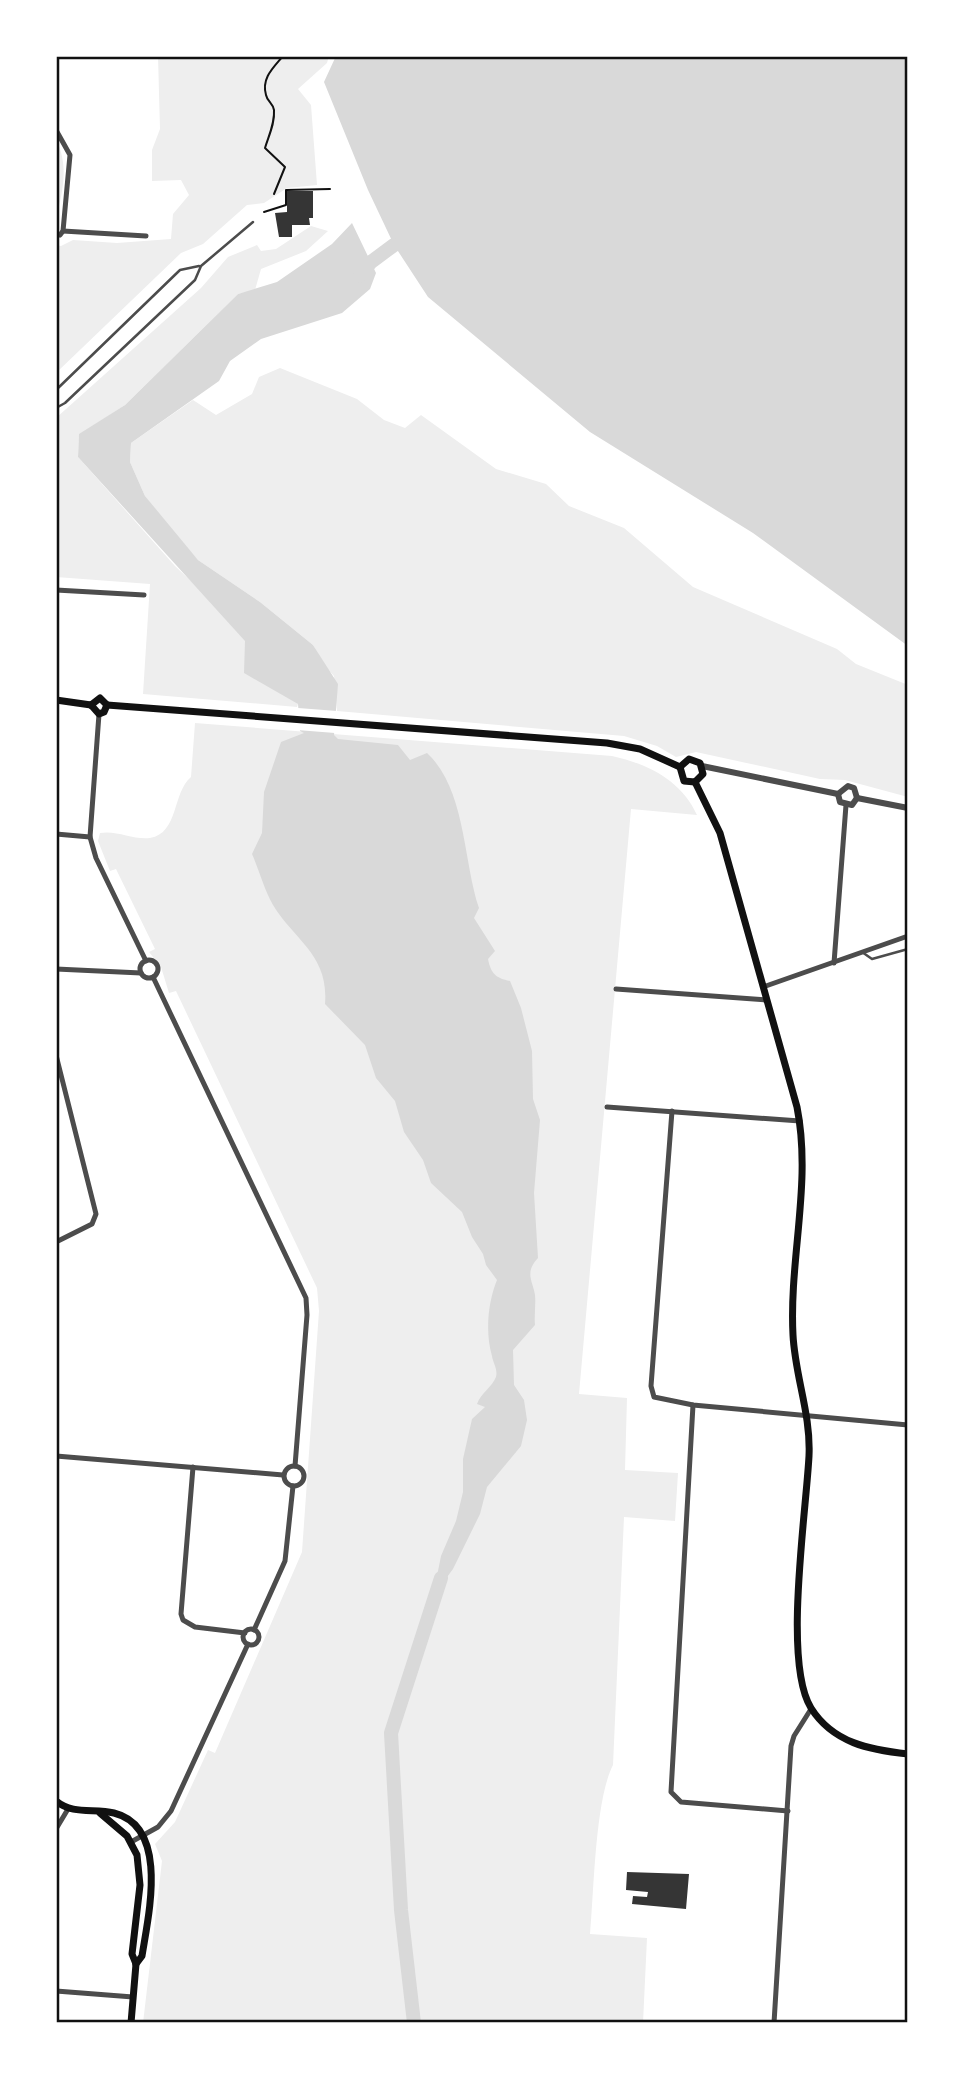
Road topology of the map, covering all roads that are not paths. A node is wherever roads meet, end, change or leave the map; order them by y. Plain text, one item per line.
1 (56, 130) edge
2 (253, 222) dead end
3 (146, 236) dead end
4 (201, 266) junction
5 (56, 390) edge
6 (56, 408) edge
7 (56, 590) edge
8 (144, 595) dead end
9 (56, 699) edge
10 (92, 705) junction
11 (107, 705) junction
12 (99, 714) junction
13 (702, 766) junction
14 (680, 767) junction
15 (695, 782) junction
16 (838, 794) junction
17 (857, 798) junction
18 (846, 805) junction
19 (908, 808) edge
20 (56, 834) edge
21 (90, 836) junction
22 (908, 936) edge
23 (908, 949) edge
24 (862, 952) junction
25 (146, 961) junction
26 (834, 963) junction
27 (56, 970) edge
28 (141, 973) junction
29 (153, 977) junction
30 (763, 987) junction
31 (616, 989) dead end
32 (767, 1000) junction
33 (56, 1055) edge
34 (607, 1107) dead end
35 (672, 1111) junction
36 (800, 1121) junction
37 (56, 1242) edge
38 (693, 1405) junction
39 (807, 1416) junction
40 (908, 1425) edge
41 (56, 1456) edge
42 (295, 1465) junction
43 (193, 1467) junction
44 (284, 1475) junction
45 (293, 1486) junction
46 (254, 1630) junction
47 (245, 1633) junction
48 (248, 1644) junction
49 (811, 1709) junction
50 (908, 1754) edge
51 (56, 1801) edge
52 (68, 1809) junction
53 (788, 1811) junction
54 (100, 1813) junction
55 (56, 1829) edge
56 (142, 1837) junction
57 (131, 1842) junction
58 (136, 1964) junction
59 (56, 1991) edge
60 (133, 1997) junction
61 (131, 2023) edge
62 (774, 2023) edge

1 - 3 street
2 - 4 lane
4 - 5 lane
4 - 6 lane
7 - 8 street
9 - 10 main road
10 - 11 main road
10 - 12 main road
11 - 12 main road
11 - 14 main road
12 - 21 street
13 - 14 main road
13 - 15 main road
13 - 16 street
14 - 15 main road
15 - 30 main road
16 - 17 street
16 - 18 street
17 - 18 street
17 - 19 street
18 - 26 street
20 - 21 street
21 - 25 street
22 - 24 street
23 - 24 lane
24 - 26 street
25 - 28 street
25 - 29 street
26 - 30 street
27 - 28 street
28 - 29 street
29 - 42 street
30 - 32 main road
31 - 32 street
32 - 36 main road
33 - 37 street
34 - 35 street
35 - 36 street
35 - 38 street
36 - 39 main road
38 - 39 street
38 - 53 street
39 - 40 street
39 - 49 main road
41 - 43 street
42 - 44 street
42 - 45 street
43 - 44 street
43 - 47 street
44 - 45 street
45 - 46 street
46 - 47 street
46 - 48 street
47 - 48 street
48 - 56 street
49 - 50 main road
49 - 53 street
51 - 52 main road
52 - 54 main road
52 - 55 street
53 - 62 street
54 - 56 main road
54 - 57 main road
56 - 57 street
56 - 58 main road
57 - 58 main road
58 - 60 main road
59 - 60 street
60 - 61 main road

